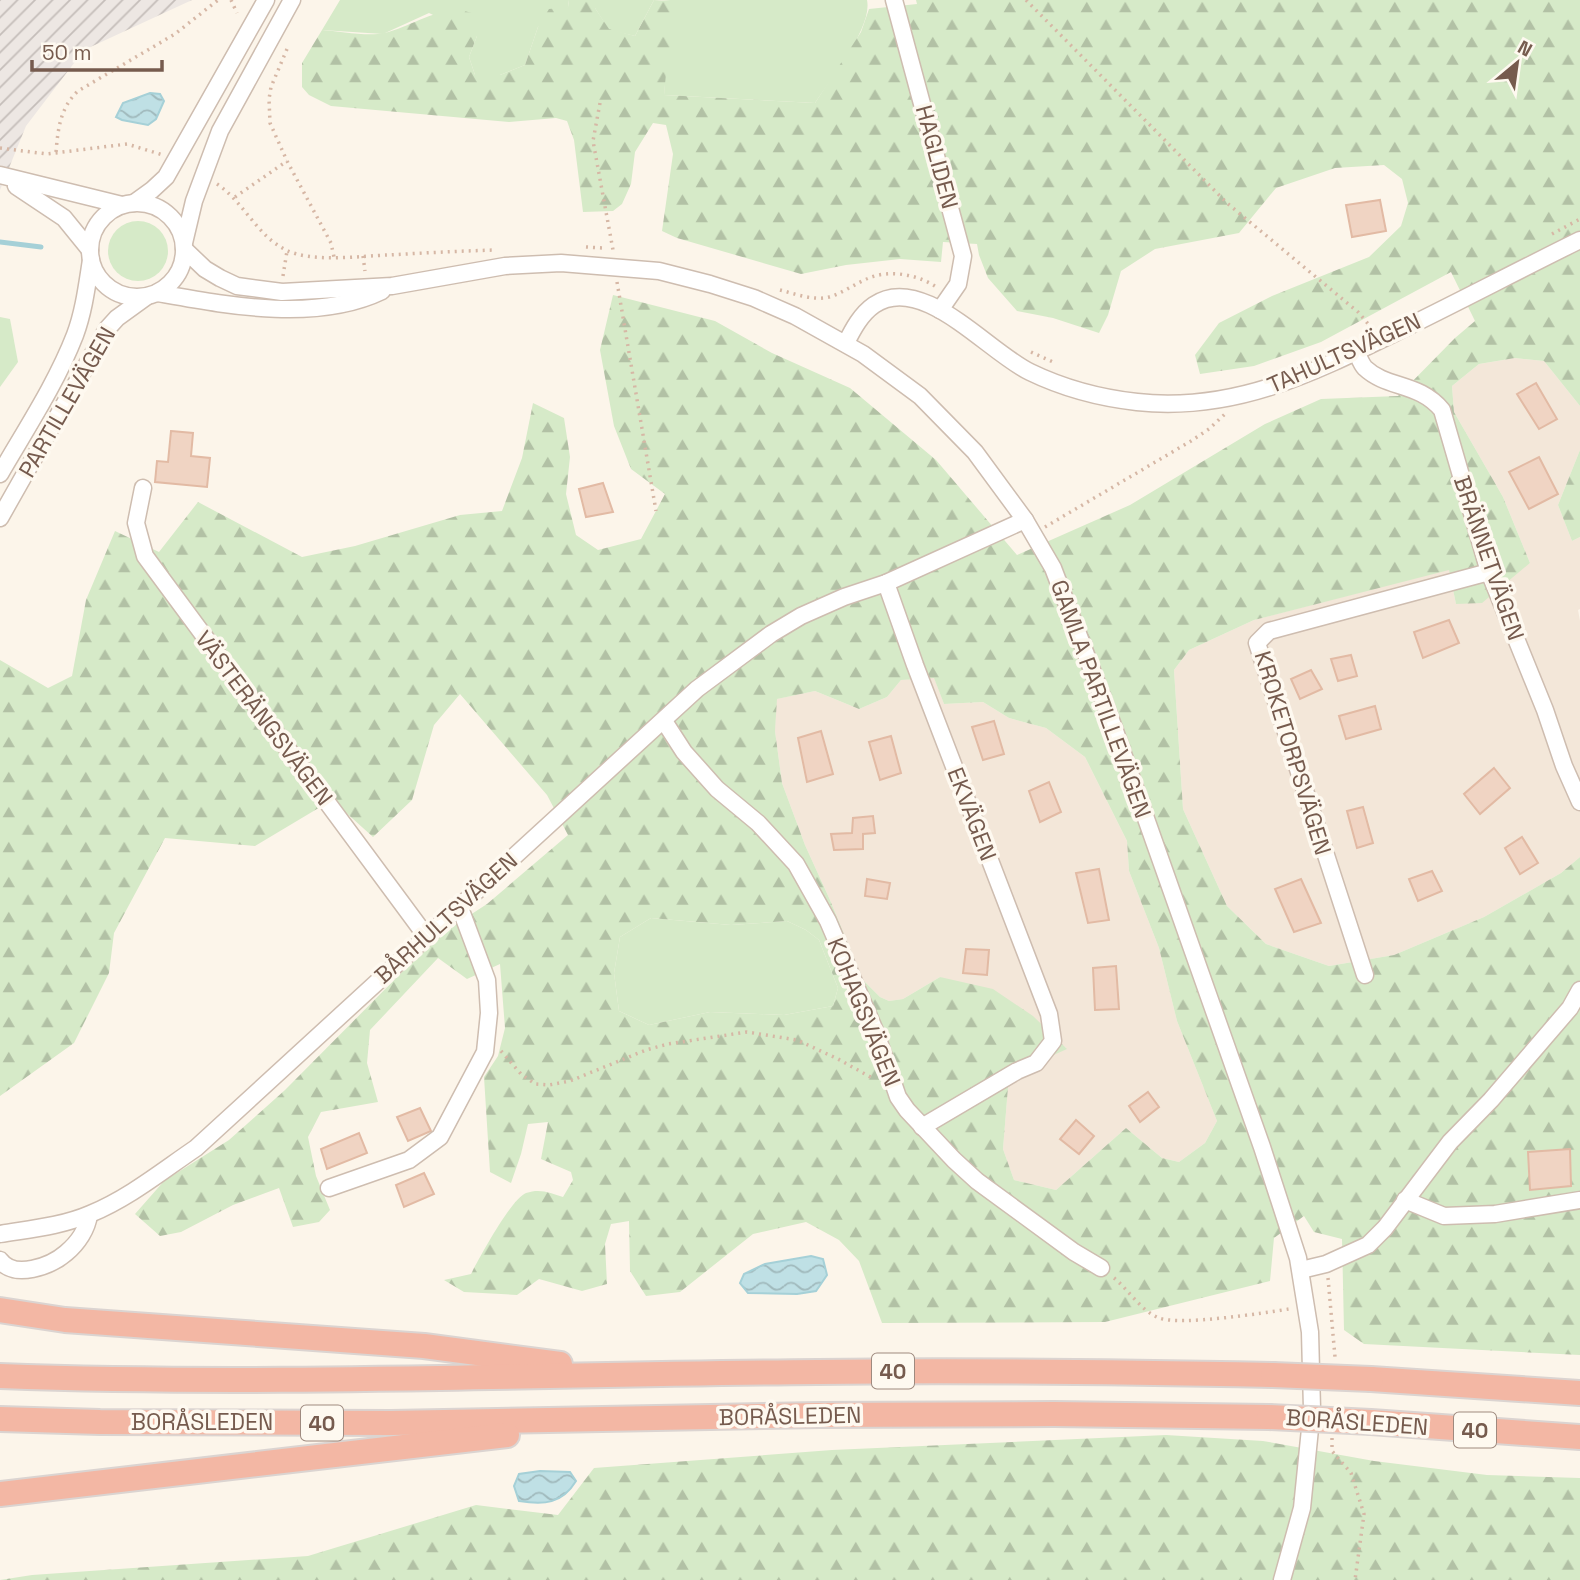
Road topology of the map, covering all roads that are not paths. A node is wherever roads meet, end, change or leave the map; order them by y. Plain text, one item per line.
1 (266, 0) edge
2 (292, 0) edge
3 (894, 0) edge
4 (0, 175) edge
5 (128, 204) junction
6 (1580, 240) edge
7 (184, 246) junction
8 (90, 255) junction
9 (392, 286) junction
10 (151, 295) junction
11 (940, 310) junction
12 (846, 343) junction
13 (1357, 353) junction
14 (0, 474) edge
15 (143, 488) dead end
16 (0, 518) edge
17 (1029, 527) junction
18 (1489, 572) junction
19 (886, 583) junction
20 (664, 721) junction
21 (1580, 802) edge
22 (459, 905) junction
23 (426, 936) junction
24 (1364, 975) dead end
25 (1580, 990) edge
26 (922, 1127) junction
27 (329, 1188) dead end
28 (1405, 1200) junction
29 (1580, 1200) edge
30 (89, 1215) junction
31 (0, 1234) edge
32 (0, 1260) edge
33 (1101, 1268) road end
34 (1301, 1270) junction
35 (0, 1310) edge
36 (648, 1375) junction
37 (0, 1376) edge
38 (1580, 1393) edge
39 (0, 1419) edge
40 (644, 1420) junction
41 (1580, 1437) edge
42 (0, 1494) edge
43 (1282, 1580) edge

1 - 5 street
2 - 7 street
3 - 11 street, HAGLIDEN
4 - 5 street
4 - 8 street
5 - 7 street
5 - 8 street
6 - 13 street, TAHULTSVÄGEN
7 - 9 street, GAMLA PARTILLEVÄGEN
7 - 10 street
8 - 10 street
8 - 14 street, PARTILLEVÄGEN
9 - 10 street, GAMLA PARTILLEVÄGEN
9 - 12 street, GAMLA PARTILLEVÄGEN
10 - 16 street, PARTILLEVÄGEN
11 - 12 street, TAHULTSVÄGEN
11 - 13 street, TAHULTSVÄGEN
12 - 17 street, GAMLA PARTILLEVÄGEN
13 - 18 street, BRÄNNETVÄGEN
15 - 23 street, VÄSTERÄNGSVÄGEN
17 - 19 street
17 - 34 street, GAMLA PARTILLEVÄGEN
18 - 21 street, BRÄNNETVÄGEN
18 - 24 street, KROKETORPSVÄGEN
19 - 20 street, BÅRHULTSVÄGEN
19 - 26 street, EKVÄGEN
20 - 22 street, BÅRHULTSVÄGEN
20 - 26 street, KOHAGSVÄGEN
22 - 23 street, BÅRHULTSVÄGEN
22 - 27 street
23 - 30 street, BÅRHULTSVÄGEN
25 - 28 street
26 - 33 street, KOHAGSVÄGEN
28 - 29 street
28 - 34 street
30 - 31 street, BÅRHULTSVÄGEN
30 - 32 street
34 - 43 street, GAMLA PARTILLEVÄGEN
35 - 36 highway
36 - 37 highway, BORÅSLEDEN / 40
36 - 38 highway, BORÅSLEDEN / 40, bridge
39 - 40 highway, BORÅSLEDEN / 40
40 - 41 highway, BORÅSLEDEN / 40, bridge
40 - 42 highway

